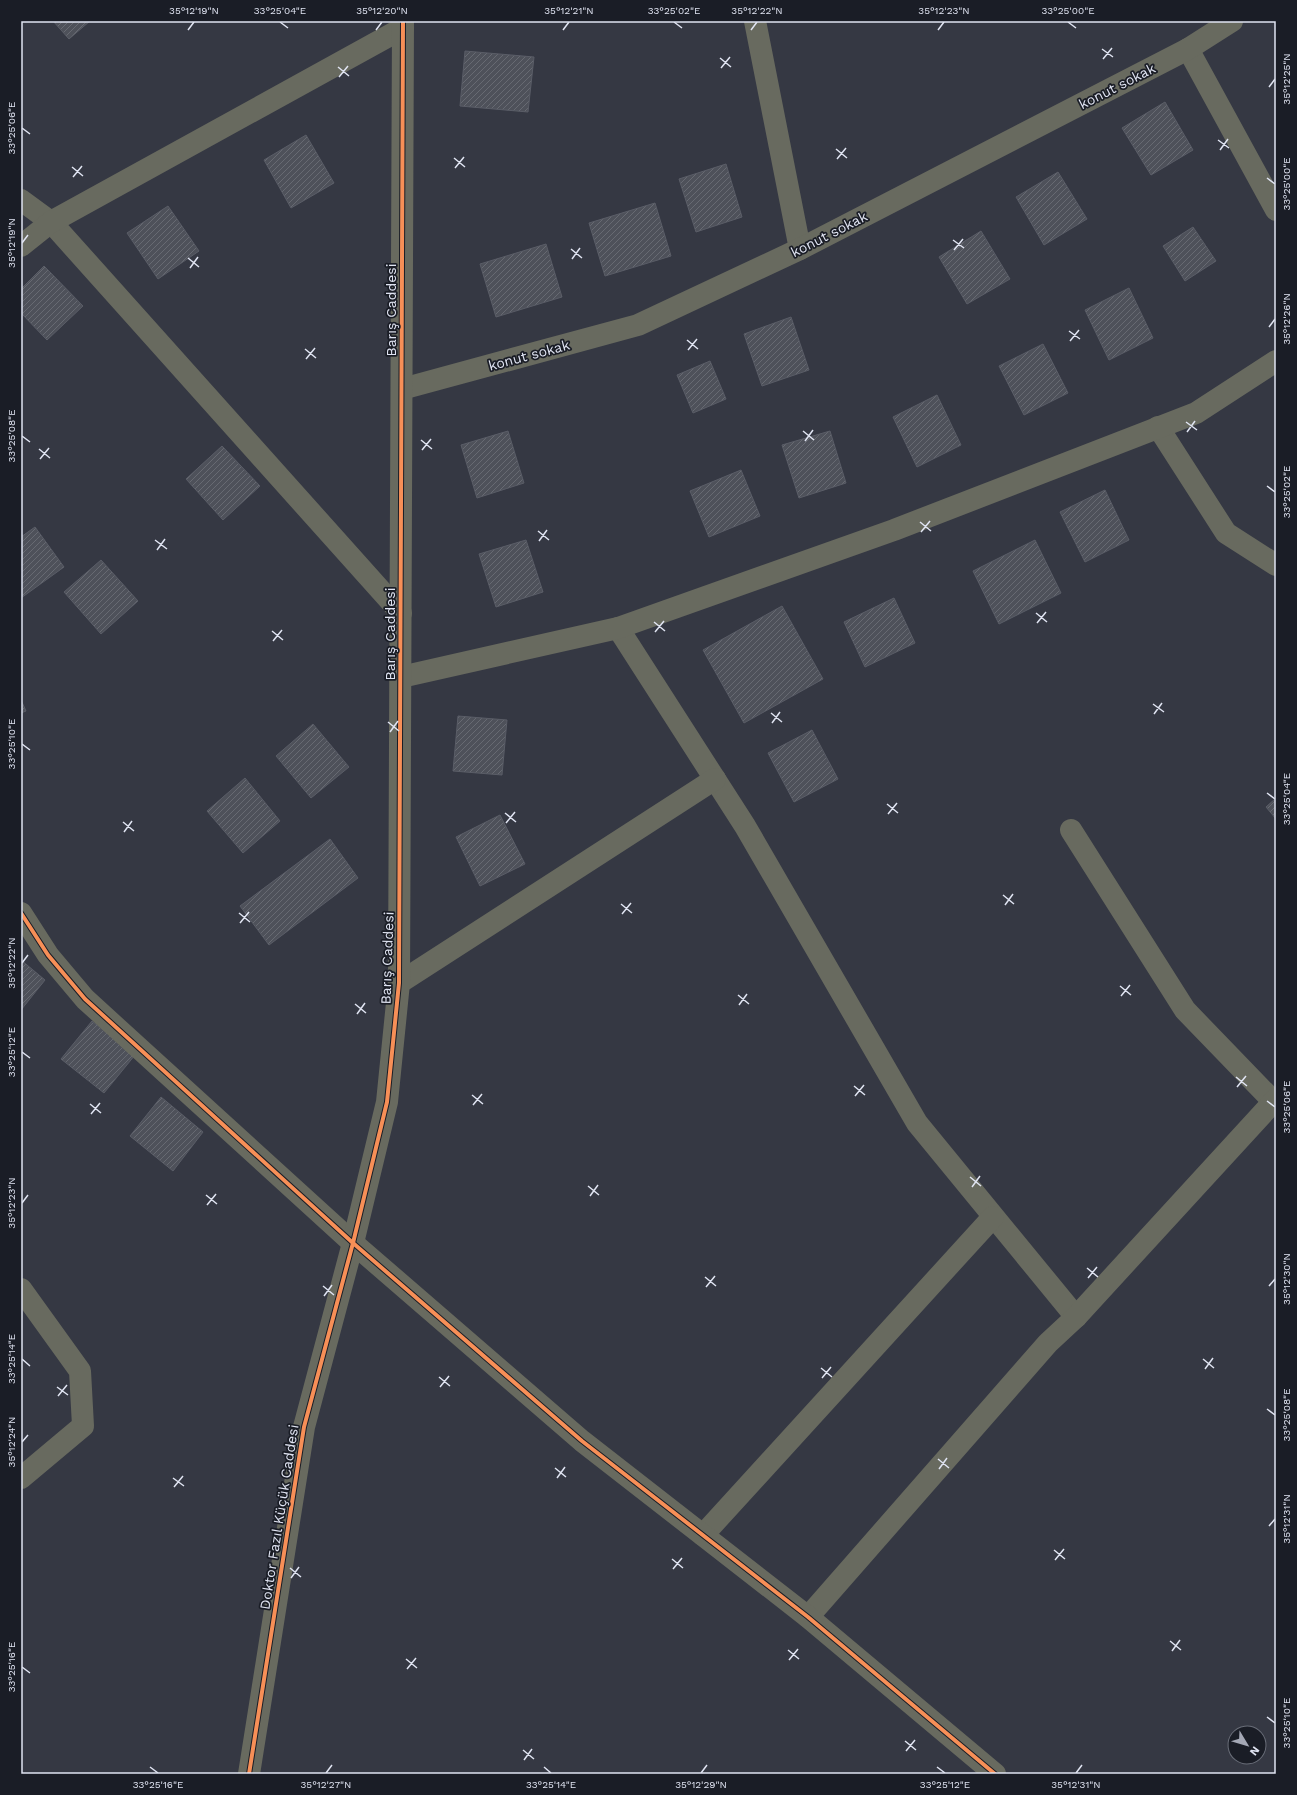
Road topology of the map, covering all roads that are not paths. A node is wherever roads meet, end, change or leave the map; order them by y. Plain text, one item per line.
1 (755, 21) edge
2 (1232, 21) edge
3 (403, 24) edge
4 (1188, 49) junction
5 (21, 200) edge
6 (1276, 210) edge
7 (51, 222) junction
8 (21, 246) edge
9 (800, 249) junction
10 (1276, 361) edge
11 (402, 389) junction
12 (1158, 427) junction
13 (1276, 565) edge
14 (401, 613) junction
15 (618, 628) junction
16 (401, 677) junction
17 (715, 779) junction
18 (1071, 830) dead end
19 (21, 913) edge
20 (399, 983) junction
21 (1275, 1100) edge
22 (993, 1216) junction
23 (353, 1243) junction
24 (21, 1290) edge
25 (1076, 1318) junction
26 (21, 1478) edge
27 (702, 1535) junction
28 (808, 1617) junction
29 (249, 1774) edge
30 (995, 1774) edge

1 - 9 street
2 - 4 street, konut sokak
3 - 7 street
3 - 11 street, Barış Caddesi
4 - 6 street
4 - 9 street, konut sokak
5 - 7 street
7 - 8 street
7 - 14 street
9 - 11 street, konut sokak
10 - 12 street
11 - 14 street, Barış Caddesi
12 - 13 street
12 - 15 street
14 - 16 street, Barış Caddesi
15 - 16 street
15 - 17 street
16 - 20 street, Barış Caddesi
17 - 20 street
17 - 22 street
18 - 21 street
19 - 23 street
20 - 23 street, Barış Caddesi
21 - 25 street
22 - 25 street
22 - 27 street
23 - 27 street
23 - 29 street, Doktor Fazıl Küçük Caddesi
24 - 26 street
25 - 28 street
27 - 28 street
28 - 30 street

